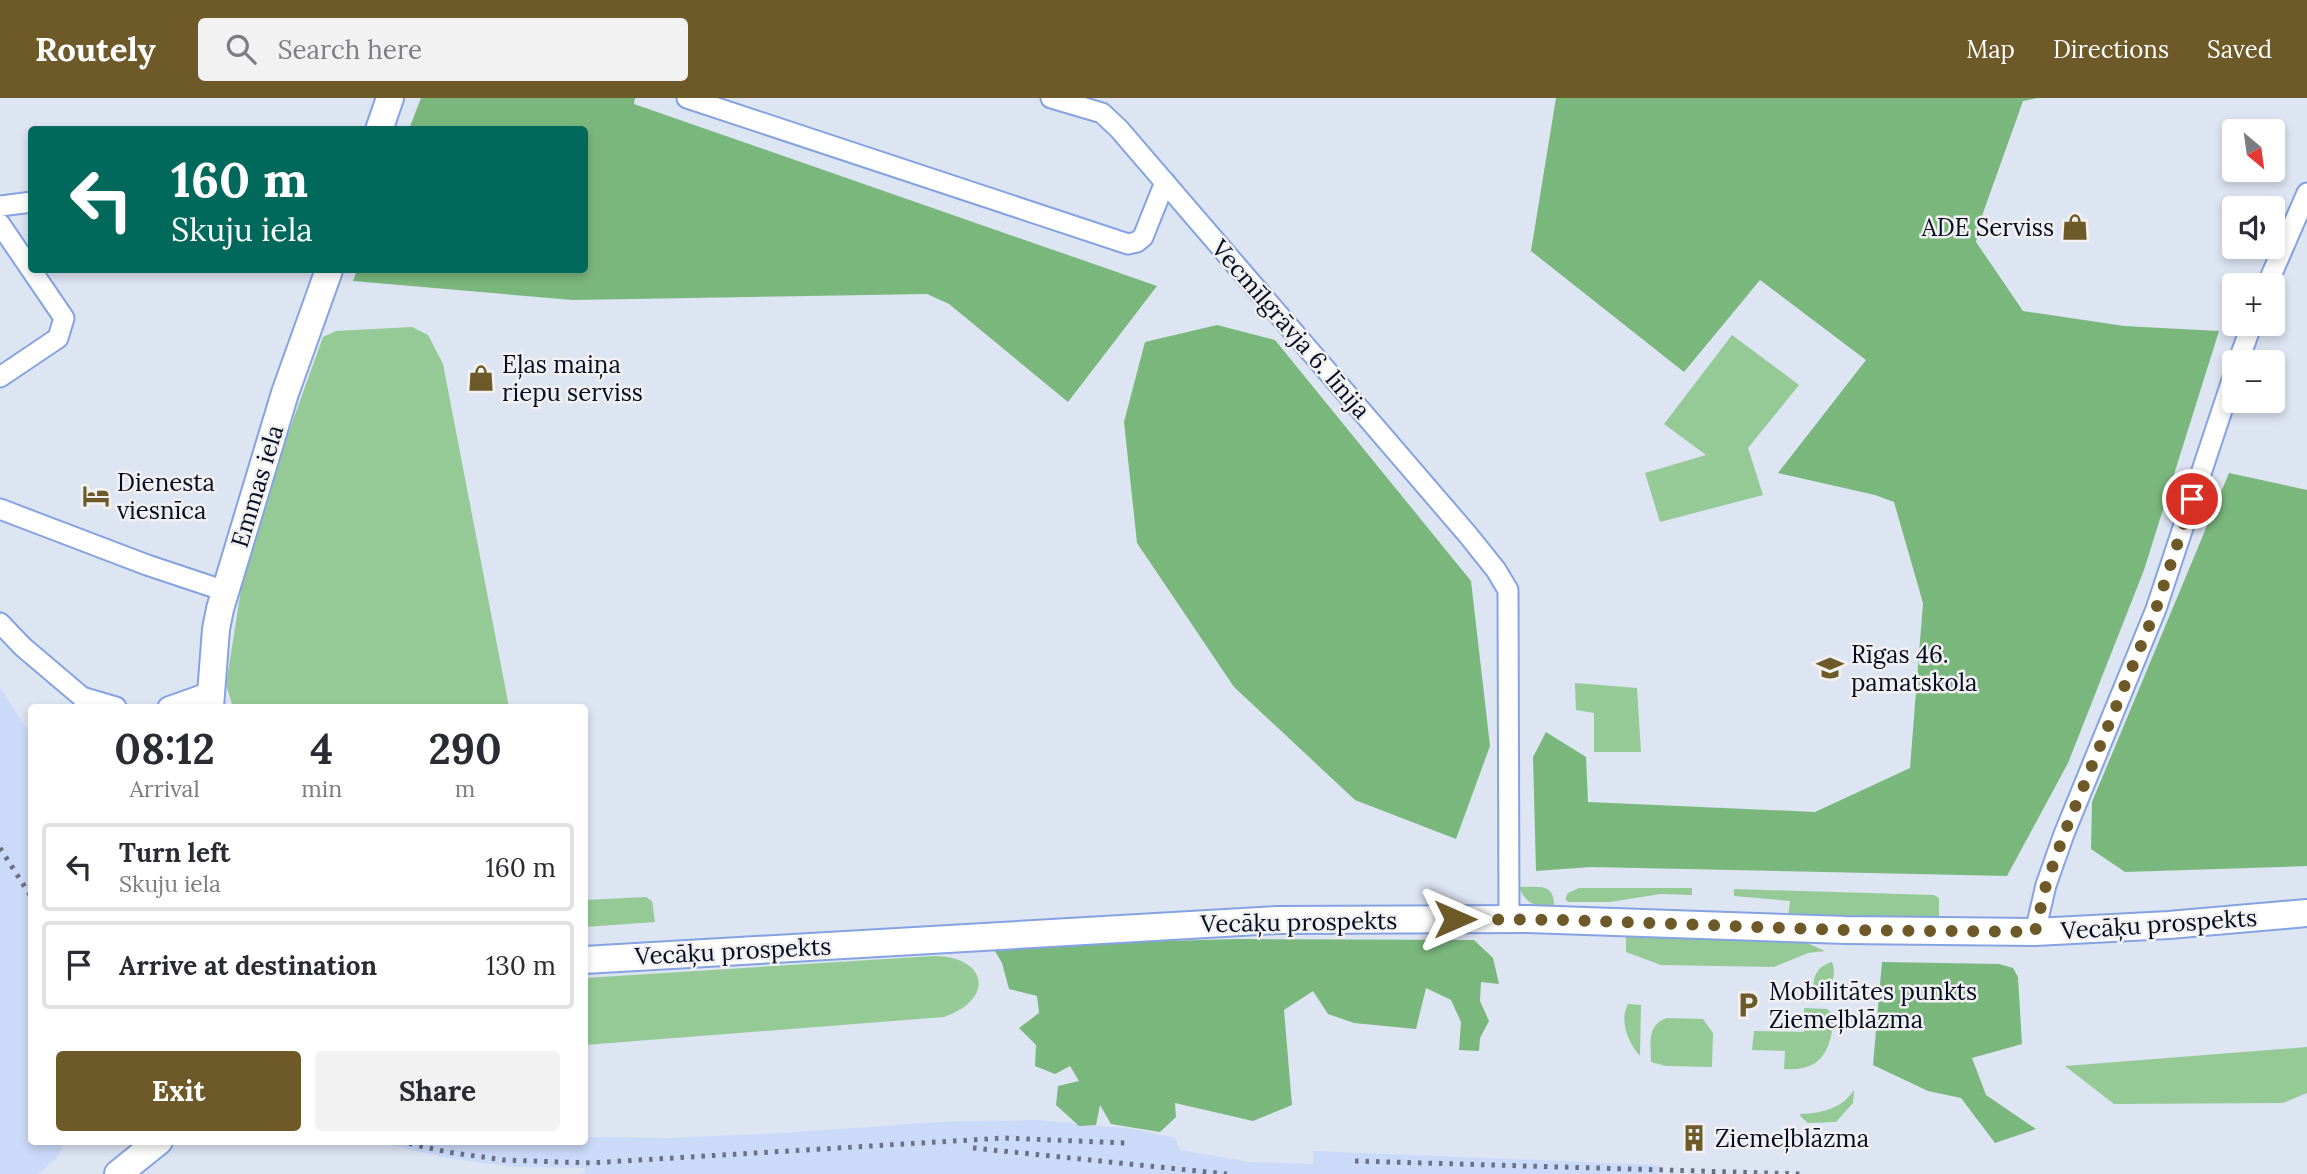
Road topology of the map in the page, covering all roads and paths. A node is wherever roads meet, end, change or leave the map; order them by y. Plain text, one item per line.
1 (390, 98) edge
2 (687, 98) edge
3 (1051, 98) edge
4 (1104, 106) edge
5 (380, 126) edge
6 (1165, 182) junction
7 (2307, 193) edge
8 (28, 202) edge
9 (0, 206) edge
10 (0, 224) edge
11 (28, 265) edge
12 (33, 273) edge
13 (328, 273) edge
14 (2272, 273) edge
15 (0, 377) edge
16 (2222, 410) edge
17 (0, 509) edge
18 (225, 591) junction
19 (0, 623) edge
20 (210, 699) edge
21 (84, 702) edge
22 (184, 704) edge
23 (2307, 913) edge
24 (1508, 919) junction
25 (2035, 932) junction
26 (588, 960) edge
27 (149, 1148) edge
28 (98, 1174) edge
29 (118, 1174) edge

1 - 5 main road
2 - 6 street
3 - 4 street, Vecmīlgrāvja 6. līnija
4 - 6 street, Vecmīlgrāvja 6. līnija
6 - 24 street, Vecmīlgrāvja 6. līnija
7 - 14 street
8 - 9 street
10 - 11 street
12 - 15 street
13 - 18 main road, Emmas iela
16 - 25 street
17 - 18 street
18 - 20 main road, Emmas iela
19 - 21 street
20 - 22 street
23 - 25 main road, Vecāķu prospekts
24 - 25 main road, Vecāķu prospekts
24 - 26 main road, Vecāķu prospekts
27 - 28 main road
27 - 29 main road

